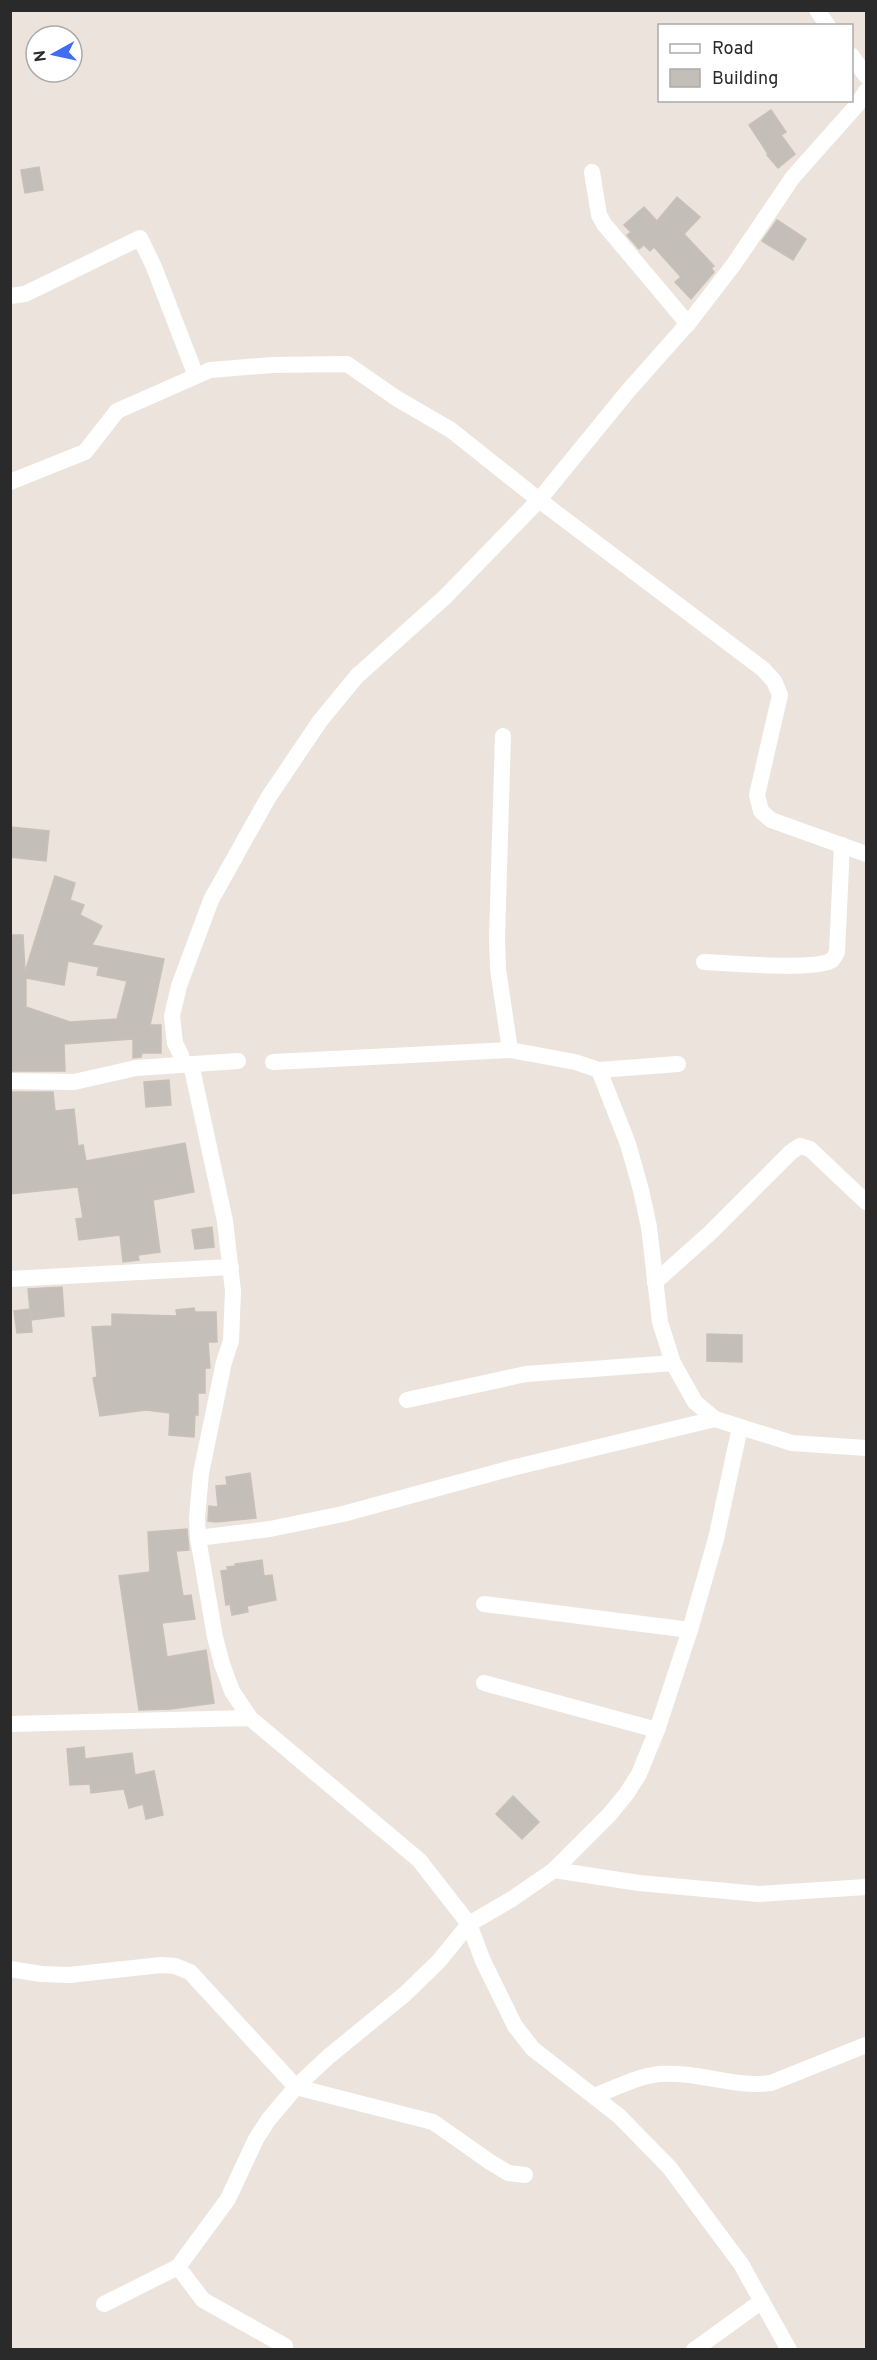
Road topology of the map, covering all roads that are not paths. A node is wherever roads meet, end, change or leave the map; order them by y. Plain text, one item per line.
1 (817, 10) edge
2 (827, 24) edge
3 (853, 57) edge
4 (867, 76) edge
5 (867, 91) edge
6 (592, 172) dead end
7 (10, 296) edge
8 (688, 324) junction
9 (196, 376) junction
10 (10, 482) edge
11 (538, 500) junction
12 (503, 736) dead end
13 (842, 845) junction
14 (867, 854) edge
15 (704, 962) dead end
16 (510, 1050) junction
17 (186, 1059) junction
18 (238, 1061) dead end
19 (273, 1062) dead end
20 (678, 1064) dead end
21 (599, 1070) junction
22 (10, 1081) edge
23 (867, 1202) edge
24 (231, 1267) junction
25 (10, 1279) edge
26 (655, 1282) junction
27 (673, 1363) junction
28 (407, 1400) dead end
29 (716, 1419) junction
30 (740, 1427) junction
31 (867, 1448) edge
32 (198, 1538) junction
33 (484, 1604) dead end
34 (690, 1630) junction
35 (484, 1683) dead end
36 (250, 1718) junction
37 (10, 1724) edge
38 (657, 1730) junction
39 (554, 1870) junction
40 (867, 1887) edge
41 (469, 1924) junction
42 (10, 1969) edge
43 (867, 2045) edge
44 (296, 2087) junction
45 (594, 2096) junction
46 (525, 2175) dead end
47 (178, 2267) junction
48 (762, 2301) junction
49 (104, 2304) dead end
50 (285, 2346) dead end
51 (694, 2349) edge
52 (789, 2349) edge

1 - 2 street
3 - 4 street
5 - 8 street
6 - 8 street
7 - 9 street
8 - 11 street
9 - 10 street
9 - 11 street
11 - 13 street
11 - 17 street
12 - 16 street
13 - 14 street
13 - 15 street
16 - 19 street
16 - 21 street
17 - 18 street
17 - 22 street
17 - 24 street
20 - 21 street
21 - 26 street
23 - 26 street
24 - 25 street
24 - 32 street
26 - 27 street
27 - 28 street
27 - 29 street
29 - 30 street
29 - 32 street
30 - 31 street
30 - 34 street
32 - 36 street
33 - 34 street
34 - 38 street
35 - 38 street
36 - 37 street
36 - 41 street
38 - 39 street
39 - 40 street
39 - 41 street
41 - 44 street
41 - 45 street
42 - 44 street
43 - 45 street
44 - 46 street
44 - 47 street
45 - 48 street
47 - 49 street
47 - 50 street
48 - 51 street
48 - 52 street

